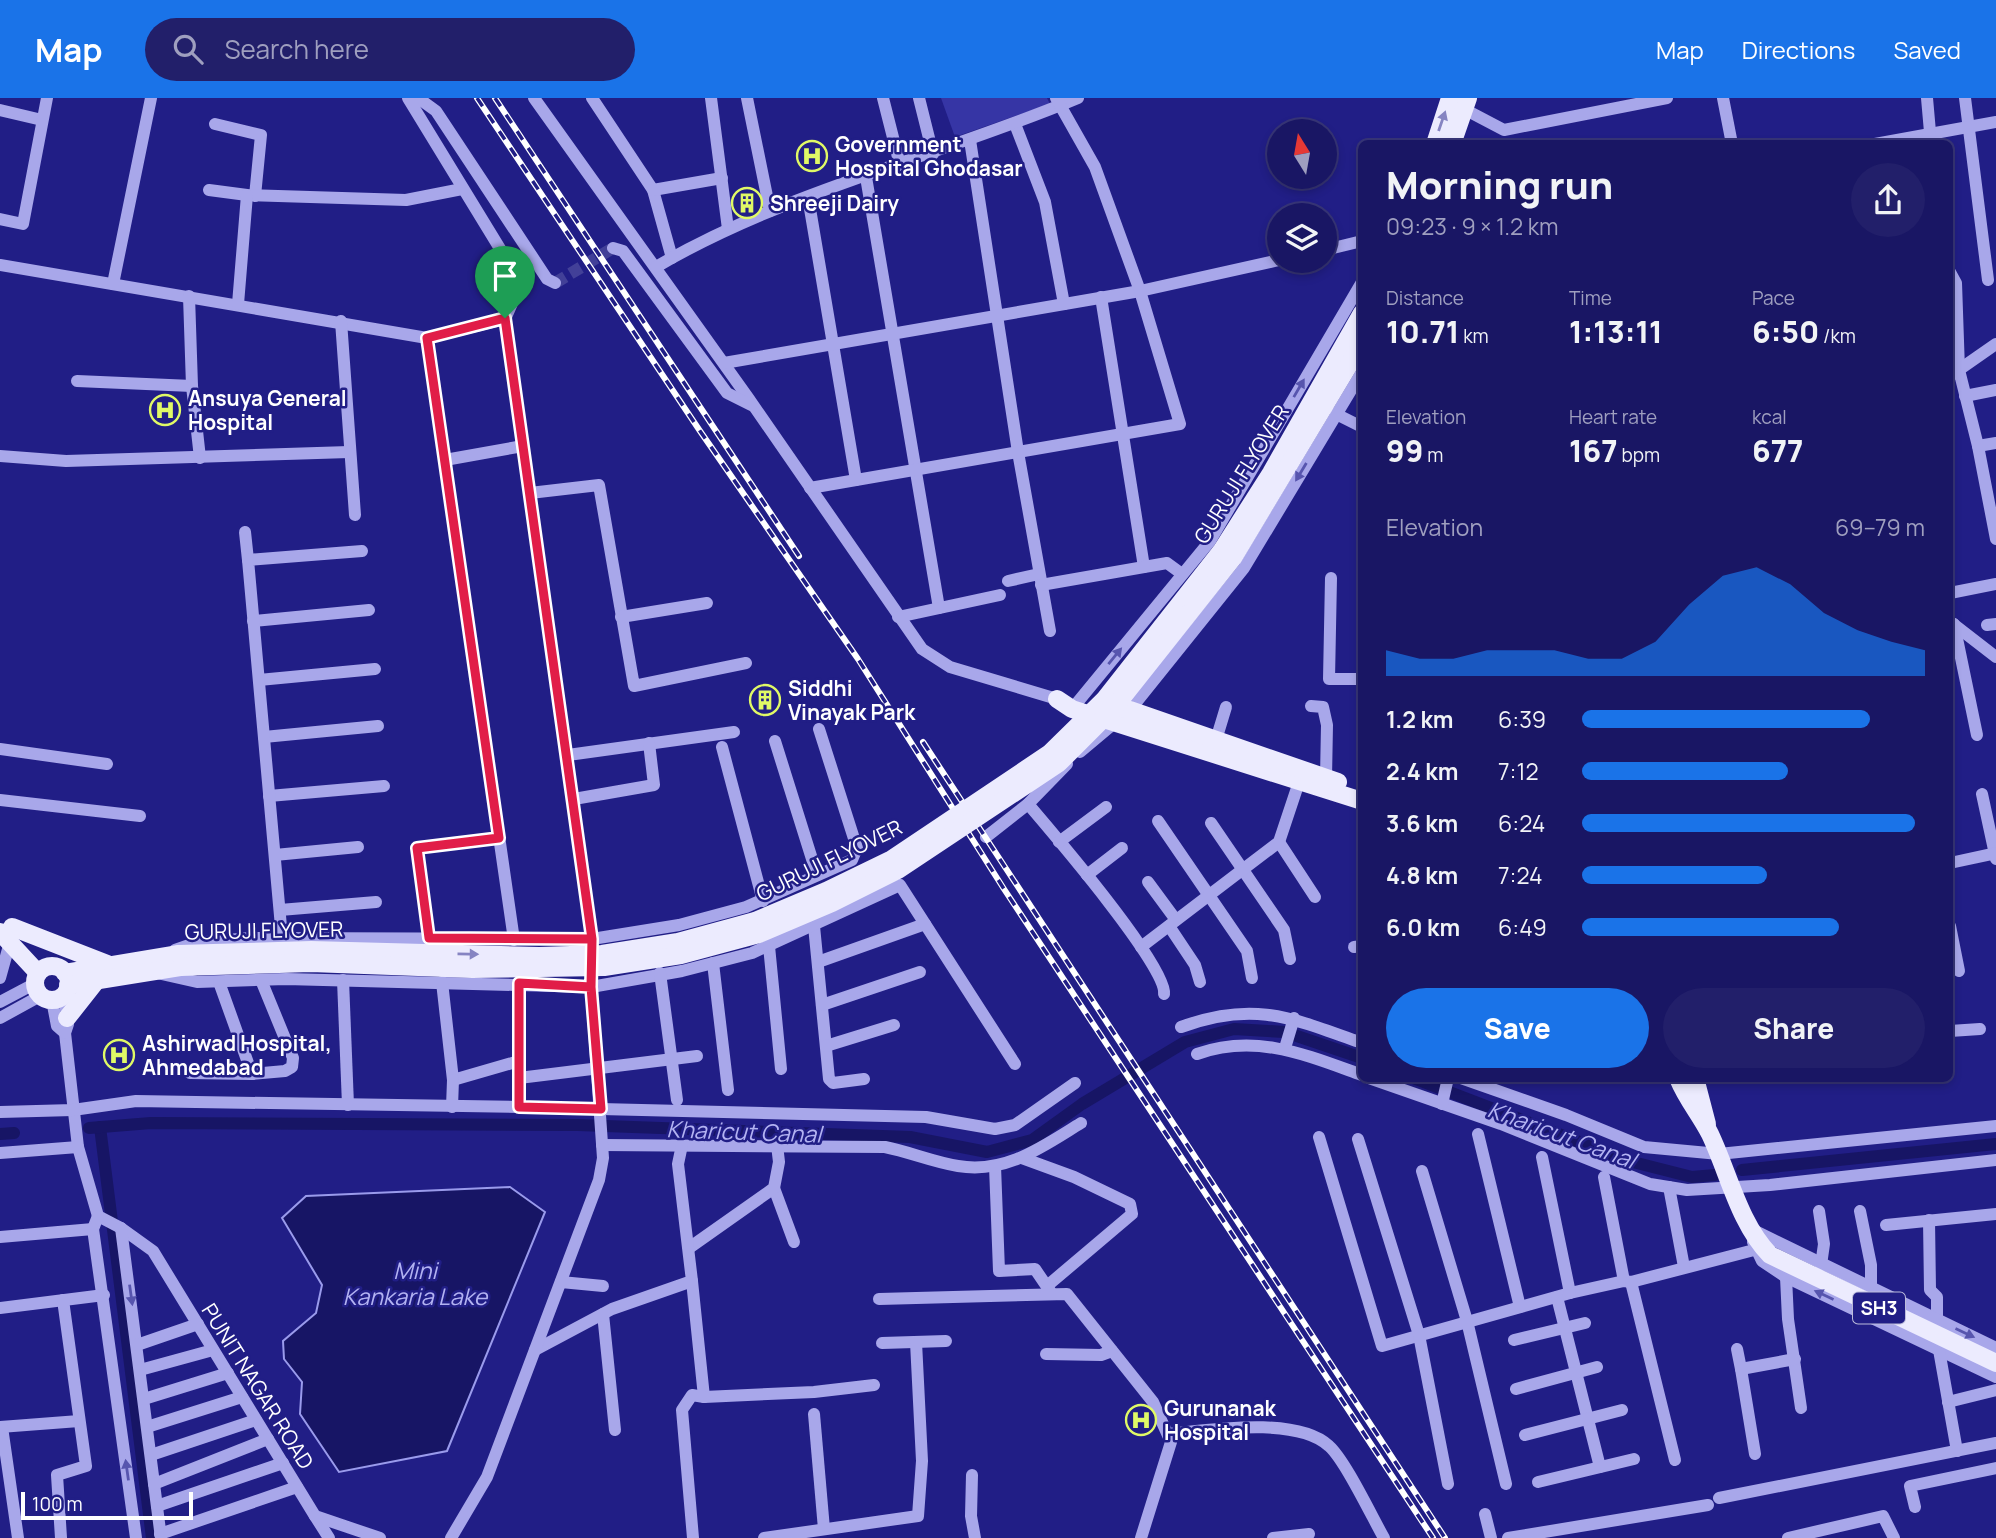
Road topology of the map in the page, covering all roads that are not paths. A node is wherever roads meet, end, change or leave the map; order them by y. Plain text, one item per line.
1 (47, 98) edge
2 (151, 98) edge
3 (408, 98) edge
4 (418, 98) edge
5 (534, 98) edge
6 (592, 98) edge
7 (711, 98) edge
8 (747, 98) edge
9 (883, 98) edge
10 (919, 98) edge
11 (1078, 98) edge
12 (1667, 98) edge
13 (1723, 98) edge
14 (1927, 98) edge
15 (1965, 98) edge
16 (1057, 102) edge
17 (1460, 102) edge
18 (0, 110) edge
19 (42, 120) junction
20 (1996, 122) edge
21 (215, 124) dead end
22 (1015, 124) junction
23 (1966, 127) junction
24 (1928, 139) edge
25 (970, 140) junction
26 (1437, 140) edge
27 (1453, 140) edge
28 (1731, 140) edge
29 (933, 154) junction
30 (900, 165) junction
31 (866, 177) junction
32 (722, 178) junction
33 (462, 189) junction
34 (209, 190) dead end
35 (653, 190) junction
36 (251, 195) junction
37 (808, 197) junction
38 (770, 211) junction
39 (0, 219) edge
40 (728, 229) junction
41 (1358, 243) edge
42 (1337, 247) edge
43 (613, 248) dead end
44 (672, 258) junction
45 (1267, 263) edge
46 (0, 265) edge
47 (656, 268) junction
48 (1953, 277) edge
49 (1988, 280) dead end
50 (555, 283) dead end
51 (113, 284) junction
52 (1358, 289) edge
53 (1140, 291) junction
54 (189, 296) junction
55 (1101, 297) junction
56 (238, 304) junction
57 (1064, 304) junction
58 (999, 315) junction
59 (505, 318) junction
60 (1358, 320) edge
61 (341, 321) junction
62 (892, 334) junction
63 (427, 338) junction
64 (834, 344) junction
65 (1996, 344) edge
66 (1358, 350) edge
67 (724, 363) junction
68 (1954, 373) edge
69 (1358, 378) edge
70 (77, 381) dead end
71 (192, 386) junction
72 (1996, 390) edge
73 (1965, 396) junction
74 (755, 407) junction
75 (1336, 414) junction
76 (1358, 425) edge
77 (1124, 433) junction
78 (1996, 443) edge
79 (523, 446) junction
80 (1978, 446) junction
81 (349, 452) junction
82 (1018, 452) junction
83 (0, 456) edge
84 (200, 458) junction
85 (445, 460) junction
86 (913, 470) junction
87 (856, 480) junction
88 (810, 488) junction
89 (530, 493) junction
90 (1993, 495) edge
91 (355, 515) dead end
92 (245, 532) dead end
93 (1996, 539) edge
94 (362, 551) dead end
95 (248, 560) junction
96 (1144, 567) junction
97 (1182, 574) junction
98 (1331, 578) dead end
99 (1040, 579) junction
100 (1008, 581) dead end
101 (1996, 584) edge
102 (1953, 592) edge
103 (1000, 595) dead end
104 (707, 603) dead end
105 (939, 608) junction
106 (369, 610) dead end
107 (621, 617) junction
108 (898, 617) junction
109 (253, 621) junction
110 (1953, 624) edge
111 (1953, 627) edge
112 (1050, 631) dead end
113 (1996, 657) edge
114 (746, 663) dead end
115 (375, 669) dead end
116 (1358, 679) edge
117 (259, 680) junction
118 (1070, 702) junction
119 (1311, 706) dead end
120 (1226, 707) dead end
121 (1124, 716) junction
122 (378, 726) dead end
123 (819, 729) dead end
124 (734, 732) dead end
125 (1977, 735) dead end
126 (264, 737) junction
127 (1216, 740) junction
128 (775, 741) dead end
129 (649, 743) junction
130 (722, 747) dead end
131 (0, 749) edge
132 (568, 755) junction
133 (107, 764) dead end
134 (1326, 778) junction
135 (1299, 782) junction
136 (384, 786) dead end
137 (1358, 787) edge
138 (1982, 794) dead end
139 (269, 796) junction
140 (574, 799) junction
141 (0, 800) edge
142 (1358, 800) edge
143 (1028, 804) junction
144 (1106, 807) dead end
145 (140, 816) dead end
146 (1158, 821) dead end
147 (1211, 823) dead end
148 (986, 837) dead end
149 (499, 838) junction
150 (1059, 842) junction
151 (1279, 842) junction
152 (358, 847) dead end
153 (1122, 848) dead end
154 (275, 855) junction
155 (1996, 855) edge
156 (1953, 862) edge
157 (1244, 868) junction
158 (1087, 875) junction
159 (817, 876) junction
160 (1148, 882) dead end
161 (1209, 895) junction
162 (1315, 897) dead end
163 (763, 901) junction
164 (376, 902) dead end
165 (280, 910) junction
166 (1173, 923) junction
167 (925, 924) junction
168 (814, 926) junction
169 (6, 930) edge
170 (282, 938) junction
171 (429, 938) junction
172 (592, 939) junction
173 (514, 940) junction
174 (1953, 941) edge
175 (769, 946) junction
176 (1140, 947) junction
177 (1290, 958) dead end
178 (180, 961) junction
179 (818, 962) junction
180 (713, 963) junction
181 (110, 965) junction
182 (149, 965) junction
183 (1959, 971) dead end
184 (920, 972) dead end
185 (660, 973) junction
186 (0, 978) edge
187 (1252, 978) dead end
188 (97, 980) junction
189 (261, 980) junction
190 (343, 980) junction
191 (219, 982) junction
192 (442, 982) junction
193 (1200, 982) dead end
194 (519, 983) junction
195 (52, 984) junction
196 (591, 987) junction
197 (1164, 994) dead end
198 (0, 1002) edge
199 (822, 1005) junction
200 (0, 1018) edge
201 (1293, 1020) junction
202 (894, 1025) dead end
203 (66, 1026) junction
204 (1181, 1027) dead end
205 (1980, 1029) dead end
206 (1953, 1031) edge
207 (1358, 1042) edge
208 (827, 1046) junction
209 (1286, 1046) junction
210 (1197, 1054) dead end
211 (697, 1056) dead end
212 (519, 1061) junction
213 (672, 1061) junction
214 (1015, 1064) dead end
215 (781, 1069) dead end
216 (597, 1070) junction
217 (190, 1073) dead end
218 (1358, 1073) edge
219 (253, 1074) junction
220 (519, 1078) junction
221 (864, 1079) dead end
222 (453, 1080) junction
223 (1380, 1082) edge
224 (1447, 1082) edge
225 (1472, 1082) edge
226 (1680, 1082) edge
227 (1696, 1082) edge
228 (1075, 1083) dead end
229 (728, 1090) dead end
230 (677, 1100) dead end
231 (1442, 1104) junction
232 (348, 1105) junction
233 (452, 1107) junction
234 (519, 1107) junction
235 (72, 1110) junction
236 (0, 1112) edge
237 (601, 1112) junction
238 (1081, 1123) dead end
239 (1996, 1126) edge
240 (1708, 1130) junction
241 (1478, 1134) dead end
242 (1319, 1137) dead end
243 (1358, 1139) dead end
244 (602, 1142) junction
245 (682, 1145) junction
246 (777, 1145) junction
247 (78, 1147) junction
248 (0, 1153) edge
249 (1719, 1154) junction
250 (1542, 1157) dead end
251 (1021, 1158) junction
252 (1996, 1160) edge
253 (995, 1166) junction
254 (1422, 1171) dead end
255 (1604, 1177) dead end
256 (1669, 1187) junction
257 (774, 1188) junction
258 (1733, 1188) junction
259 (1819, 1211) dead end
260 (1860, 1211) dead end
261 (1996, 1214) edge
262 (98, 1216) junction
263 (1929, 1220) junction
264 (1886, 1225) dead end
265 (121, 1227) junction
266 (1750, 1228) junction
267 (93, 1229) junction
268 (0, 1237) edge
269 (794, 1242) dead end
270 (688, 1248) junction
271 (1759, 1249) junction
272 (1821, 1265) junction
273 (1684, 1267) junction
274 (1786, 1278) junction
275 (692, 1280) junction
276 (561, 1282) junction
277 (1627, 1282) junction
278 (603, 1286) dead end
279 (1871, 1289) junction
280 (1049, 1290) junction
281 (1570, 1293) junction
282 (104, 1295) junction
283 (1557, 1297) junction
284 (879, 1299) dead end
285 (63, 1300) junction
286 (1520, 1307) junction
287 (0, 1308) edge
288 (603, 1314) junction
289 (1467, 1321) junction
290 (1937, 1321) junction
291 (198, 1324) junction
292 (1585, 1324) dead end
293 (1565, 1328) junction
294 (1419, 1335) junction
295 (1514, 1340) dead end
296 (946, 1341) dead end
297 (916, 1342) junction
298 (882, 1343) dead end
299 (137, 1345) junction
300 (1996, 1348) edge
301 (1737, 1349) dead end
302 (213, 1350) junction
303 (535, 1350) junction
304 (1939, 1350) junction
305 (1112, 1351) junction
306 (1046, 1354) dead end
307 (1795, 1359) junction
308 (1996, 1363) edge
309 (1597, 1367) dead end
310 (1741, 1369) junction
311 (140, 1370) junction
312 (228, 1373) junction
313 (1577, 1373) junction
314 (1996, 1377) edge
315 (874, 1385) dead end
316 (1516, 1389) dead end
317 (1996, 1390) edge
318 (242, 1397) junction
319 (704, 1397) junction
320 (144, 1399) junction
321 (1948, 1402) junction
322 (1801, 1408) dead end
323 (1622, 1410) dead end
324 (814, 1415) dead end
325 (1588, 1418) junction
326 (256, 1420) junction
327 (79, 1421) junction
328 (1, 1427) edge
329 (147, 1427) junction
330 (615, 1430) dead end
331 (1168, 1434) junction
332 (1525, 1435) dead end
333 (268, 1439) junction
334 (1996, 1443) edge
335 (1957, 1451) junction
336 (1755, 1454) dead end
337 (151, 1455) junction
338 (1634, 1459) dead end
339 (1675, 1460) dead end
340 (283, 1463) junction
341 (1600, 1467) junction
342 (1996, 1468) edge
343 (972, 1475) dead end
344 (1538, 1482) dead end
345 (154, 1483) junction
346 (1448, 1484) dead end
347 (1506, 1484) dead end
348 (297, 1487) junction
349 (157, 1506) junction
350 (1915, 1507) dead end
351 (1485, 1514) dead end
352 (315, 1516) junction
353 (824, 1529) junction
354 (1309, 1534) dead end
355 (161, 1536) edge
356 (18, 1538) edge
357 (61, 1538) edge
358 (136, 1538) edge
359 (329, 1538) edge
360 (380, 1538) edge
361 (451, 1538) edge
362 (694, 1538) edge
363 (764, 1538) edge
364 (975, 1538) edge
365 (1141, 1538) edge
366 (1273, 1538) edge
367 (1384, 1538) edge
368 (1491, 1538) edge
369 (1508, 1538) edge
370 (1788, 1538) edge
371 (1894, 1538) edge

1 - 19 street
2 - 51 street
3 - 33 street
4 - 50 street
5 - 47 street
6 - 35 street
7 - 32 street
8 - 38 street
9 - 30 street
10 - 29 street
11 - 16 street
12 - 17 street
13 - 28 street
14 - 24 street
15 - 23 street
16 - 22 street
16 - 53 street
26 -> 17 main road
17 - 27 main road
18 - 19 street
19 - 39 street
20 - 23 street
21 - 36 street
22 - 25 street
22 - 57 street
23 - 24 street
23 - 49 street
25 - 29 street
25 - 58 street
29 - 30 street
30 - 31 street
31 - 37 street
31 - 62 street
32 - 35 street
32 - 40 street
33 - 36 street
33 - 59 street
34 - 36 street
35 - 44 street
36 - 56 street
37 - 38 street
37 - 64 street
38 - 40 street
40 - 44 street
41 - 42 street
43 - 74 street
44 - 47 street
45 - 53 street
46 - 51 street
47 - 67 street
48 - 68 street
51 - 54 street
97 -> 52 street
53 - 55 street
53 - 77 street
54 - 56 street
54 - 71 street
55 - 57 street
55 - 77 street
56 - 61 street
57 - 58 street
58 - 62 street
58 - 82 street
59 - 63 street
59 - 79 street
178 -> 60 main road, GURUJI FLYOVER, bridge
61 - 63 street
61 - 81 street
62 - 64 street
62 - 86 street
63 - 85 street
64 - 67 street
64 - 87 street
65 - 68 street
66 - 178 main road, GURUJI FLYOVER, bridge
67 - 74 street
68 - 73 street
69 - 75 street
70 - 71 street
71 - 84 street
72 - 73 street
73 - 80 street
74 - 88 street
75 - 76 street
75 -> 121 street
77 - 82 street
77 - 96 street
78 - 80 street
79 - 85 street
79 - 89 street
80 - 90 street
81 - 84 street
81 - 91 street
82 - 86 street
82 - 99 street
83 - 84 street
85 - 149 street
86 - 87 street
86 - 105 street
87 - 88 street
88 - 108 street
89 - 107 street
89 - 132 street
90 - 93 street
92 - 95 street
94 - 95 street
95 - 109 street
96 - 97 street
96 - 99 street
118 -> 97 street
98 - 116 street
99 - 100 street
99 - 112 street
101 - 102 street
103 - 105 street
104 - 107 street
105 - 108 street
106 - 109 street
107 - 114 street
108 - 118 street
109 - 117 street
110 - 113 street
111 - 125 street
115 - 117 street
117 - 126 street
118 - 121 main road
119 - 134 street
120 - 127 street
121 - 127 main road
121 - 135 main road
121 - 143 street
122 - 126 street
123 - 159 street
124 - 129 street
126 - 139 street
127 - 134 main road
128 - 159 street
129 - 132 street
129 - 140 street
130 - 163 street
131 - 133 street
132 - 140 street
134 - 137 main road
135 - 142 main road
135 - 151 street
136 - 139 street
138 - 155 street
139 - 154 street
140 - 172 street
141 - 145 street
143 - 148 street
143 - 150 street
144 - 150 street
146 - 161 street
147 - 157 street
149 - 171 street
149 - 173 street
150 - 158 street
151 - 157 street
151 - 162 street
152 - 154 street
153 - 158 street
154 - 165 street
155 - 156 street
157 - 161 street
157 - 177 street
158 - 176 street
159 - 163 street
160 - 166 street
161 - 166 street
161 - 187 street
163 - 172 street
164 - 165 street
165 - 170 street
166 - 176 street
166 - 193 street
167 - 168 street
167 - 179 street
167 - 214 street
168 - 175 street
168 - 179 street
169 - 181 main road
169 - 186 street
169 - 195 main road
170 - 171 street
170 - 182 street
171 - 173 street
172 - 173 street
172 - 196 street
174 - 183 street
175 - 180 street
175 - 215 street
176 - 197 street
178 - 182 main road, GURUJI FLYOVER
179 - 199 street
180 - 185 street
180 - 229 street
181 - 182 main road
181 - 195 main road
182 - 188 main road
182 - 191 street
184 - 199 street
185 - 196 street
185 - 213 street
188 - 195 main road
188 - 203 main road
189 - 190 street
189 - 191 street
189 - 219 street
190 - 192 street
190 - 232 street
191 - 219 street
192 - 194 street
192 - 222 street
194 - 196 street
194 - 212 street
195 - 198 street
195 - 200 street
195 - 203 street
196 - 216 street
199 - 208 street
201 - 204 street
201 - 207 street
201 - 209 street
202 - 208 street
203 - 235 street
205 - 206 street
208 - 221 street
209 - 210 street
209 - 218 street
211 - 213 street
212 - 220 street
212 - 222 street
213 - 216 street
213 - 230 street
216 - 220 street
216 - 237 street
217 - 219 street
220 - 234 street
222 - 233 street
223 - 231 street
224 - 231 street
225 - 249 street
226 - 240 main road
227 - 240 main road
228 - 237 street
231 - 256 street
232 - 233 street
232 - 235 street
233 - 234 street
234 - 237 street
235 - 236 street
235 - 247 street
237 - 244 street
238 - 251 street
239 - 249 street
240 - 249 main road
241 - 286 street
242 - 294 street
243 - 294 street
244 - 245 street
244 - 276 street
245 - 246 street
245 - 270 street
246 - 253 street
246 - 257 street
247 - 248 street
247 - 262 street
249 - 258 main road, SH3
250 - 281 street
251 - 253 street
251 - 280 street
252 - 258 street
253 - 280 street
254 - 289 street
255 - 277 street
256 - 258 street
256 - 273 street
257 - 269 street
257 - 270 street
258 - 266 main road, SH3
259 - 272 street
260 - 279 street
261 - 263 street
262 - 265 street, PUNIT NAGAR ROAD
262 - 267 street
263 - 264 street
263 - 290 street
265 - 291 street, PUNIT NAGAR ROAD
265 -> 299 street
266 - 271 main road, SH3
266 - 272 street, SH3
267 - 268 street
267 - 282 street
270 - 275 street
271 - 273 street
271 - 274 street, SH3
271 - 308 main road, SH3
272 - 279 street, SH3
273 - 277 street
304 -> 274 street, SH3
274 - 307 street
275 - 288 street
275 - 319 street
276 - 278 street
276 - 303 street
277 - 281 street
277 - 339 street
279 - 290 street, SH3
280 - 284 street
280 - 305 street
281 - 283 street
282 - 285 street
358 -> 282 street
283 - 286 street
283 - 293 street
285 - 287 street
285 - 327 street
286 - 289 street
288 - 303 street
288 - 330 street
289 - 294 street
289 - 347 street
290 -> 300 street, SH3
291 - 299 street
291 - 302 street, PUNIT NAGAR ROAD
292 - 293 street
293 - 295 street
293 - 313 street
294 - 346 street
296 - 297 street
297 - 298 street
297 - 353 street
299 - 311 street
301 - 310 street
302 - 311 street
302 - 312 street, PUNIT NAGAR ROAD
303 - 361 street
304 - 314 street, SH3
304 - 321 street
305 - 306 street
305 - 331 street
307 - 310 street
307 - 322 street
309 - 313 street
310 - 336 street
311 - 320 street
312 - 318 street, PUNIT NAGAR ROAD
312 - 320 street
313 - 316 street
313 - 325 street
315 - 319 street
317 - 321 street
318 - 326 street, PUNIT NAGAR ROAD
318 - 329 street
319 - 362 street
320 - 329 street
321 - 335 street
323 - 325 street
324 - 353 street
325 - 332 street
325 - 341 street
326 - 333 street, PUNIT NAGAR ROAD
326 - 337 street
327 - 328 street
327 - 357 street
328 - 356 street
329 - 337 street
331 - 365 street
331 - 367 street
333 - 340 street, PUNIT NAGAR ROAD
333 - 345 street
334 - 335 street
335 - 369 street
337 - 345 street
338 - 341 street
340 - 348 street, PUNIT NAGAR ROAD
340 - 349 street
341 - 344 street
342 - 350 street
343 - 364 street
345 - 349 street
348 - 352 street, PUNIT NAGAR ROAD
348 - 355 street
349 - 355 street
351 - 368 street
352 - 359 street, PUNIT NAGAR ROAD
352 - 360 street
353 - 363 street
354 - 366 street
370 - 371 street

